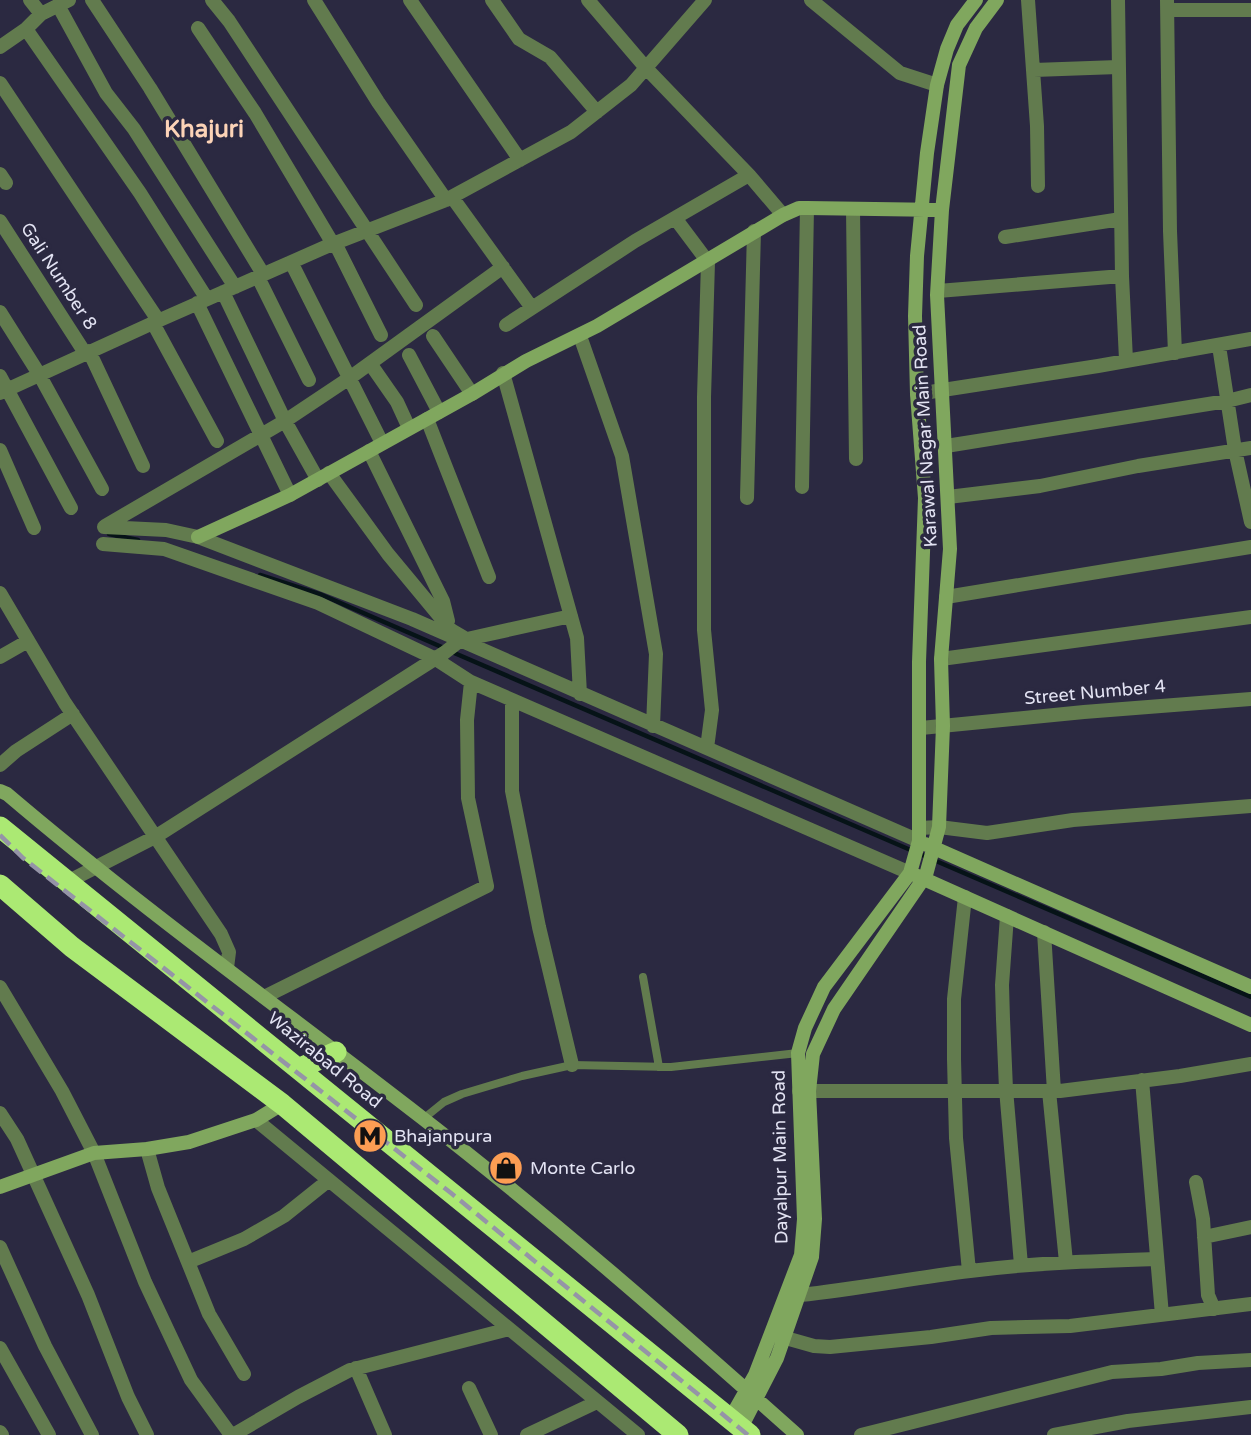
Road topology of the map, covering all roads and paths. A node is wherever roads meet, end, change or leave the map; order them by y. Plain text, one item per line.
1 (30, 0) edge
2 (92, 0) edge
3 (212, 0) edge
4 (314, 0) edge
5 (410, 0) edge
6 (492, 0) edge
7 (588, 0) edge
8 (811, 0) edge
9 (976, 0) edge
10 (997, 0) edge
11 (1028, 0) edge
12 (1118, 0) edge
13 (64, 3) edge
14 (696, 3) edge
15 (1167, 5) edge
16 (1251, 10) edge
17 (41, 14) junction
18 (198, 28) dead end
19 (26, 29) junction
20 (0, 47) edge
21 (1118, 67) junction
22 (646, 68) junction
23 (1034, 70) junction
24 (0, 83) edge
25 (937, 85) junction
26 (957, 90) junction
27 (597, 112) junction
28 (520, 160) junction
29 (749, 175) junction
30 (1038, 186) dead end
31 (449, 199) junction
32 (807, 208) junction
33 (853, 209) junction
34 (920, 209) junction
35 (942, 210) junction
36 (783, 215) junction
37 (675, 218) junction
38 (1121, 219) junction
39 (0, 220) edge
40 (368, 230) junction
41 (754, 231) junction
42 (1005, 236) dead end
43 (334, 244) junction
44 (291, 262) junction
45 (708, 262) junction
46 (503, 267) junction
47 (261, 276) junction
48 (1122, 276) junction
49 (229, 289) junction
50 (938, 291) junction
51 (202, 301) junction
52 (416, 304) dead end
53 (532, 308) junction
54 (0, 312) edge
55 (155, 321) junction
56 (506, 325) dead end
57 (381, 335) dead end
58 (433, 336) dead end
59 (580, 336) junction
60 (1251, 340) edge
61 (1219, 346) junction
62 (87, 352) junction
63 (1175, 353) junction
64 (409, 355) dead end
65 (1126, 360) junction
66 (374, 369) dead end
67 (503, 373) junction
68 (39, 374) junction
69 (351, 377) junction
70 (309, 380) dead end
71 (3, 386) edge
72 (943, 391) junction
73 (471, 394) junction
74 (917, 394) junction
75 (1251, 395) edge
76 (1227, 401) junction
77 (433, 416) junction
78 (285, 421) junction
79 (410, 428) junction
80 (260, 435) junction
81 (216, 441) dead end
82 (382, 443) junction
83 (946, 446) junction
84 (1251, 448) edge
85 (0, 450) edge
86 (1235, 450) junction
87 (369, 451) junction
88 (856, 459) dead end
89 (143, 466) dead end
90 (323, 477) junction
91 (802, 487) dead end
92 (102, 489) dead end
93 (289, 495) junction
94 (1248, 495) edge
95 (948, 497) junction
96 (747, 498) dead end
97 (71, 508) dead end
98 (1251, 522) edge
99 (34, 528) dead end
100 (198, 537) junction
101 (103, 544) dead end
102 (1251, 547) edge
103 (489, 577) dead end
104 (0, 593) edge
105 (946, 597) junction
106 (570, 616) junction
107 (1251, 617) edge
108 (450, 626) junction
109 (28, 641) junction
110 (461, 641) junction
111 (439, 656) junction
112 (0, 657) edge
113 (941, 659) junction
114 (471, 682) junction
115 (580, 694) junction
116 (1251, 698) edge
117 (512, 700) junction
118 (73, 714) junction
119 (653, 726) junction
120 (943, 726) junction
121 (921, 729) junction
122 (707, 748) junction
123 (0, 765) edge
124 (0, 791) edge
125 (1251, 806) edge
126 (939, 827) junction
127 (0, 828) edge
128 (155, 837) junction
129 (919, 840) junction
130 (933, 851) junction
131 (94, 868) junction
132 (918, 874) junction
133 (69, 881) junction
134 (0, 885) edge
135 (965, 897) junction
136 (1007, 916) junction
137 (1044, 932) junction
138 (227, 968) junction
139 (643, 977) dead end
140 (0, 987) edge
141 (1251, 987) edge
142 (264, 997) junction
143 (1251, 1025) edge
144 (337, 1052) junction
145 (798, 1053) junction
146 (1251, 1064) edge
147 (572, 1065) junction
148 (659, 1067) junction
149 (300, 1068) junction
150 (1142, 1080) junction
151 (1006, 1089) junction
152 (803, 1091) junction
153 (954, 1091) junction
154 (1051, 1091) junction
155 (282, 1104) junction
156 (0, 1113) edge
157 (423, 1119) junction
158 (256, 1120) junction
159 (147, 1149) junction
160 (94, 1153) junction
161 (32, 1174) junction
162 (328, 1180) junction
163 (1196, 1182) dead end
164 (0, 1187) edge
165 (1251, 1227) edge
166 (1204, 1237) junction
167 (0, 1247) edge
168 (1157, 1259) junction
169 (188, 1262) junction
170 (1066, 1262) junction
171 (1021, 1265) junction
172 (969, 1271) junction
173 (800, 1295) junction
174 (1251, 1304) edge
175 (1214, 1309) junction
176 (1162, 1315) junction
177 (509, 1329) junction
178 (777, 1336) junction
179 (0, 1348) edge
180 (1251, 1360) edge
181 (356, 1368) junction
182 (244, 1374) dead end
183 (469, 1388) dead end
184 (752, 1394) junction
185 (597, 1402) junction
186 (1251, 1407) edge
187 (740, 1427) edge
188 (49, 1435) edge
189 (92, 1435) edge
190 (147, 1435) edge
191 (232, 1435) edge
192 (385, 1435) edge
193 (491, 1435) edge
194 (527, 1435) edge
195 (638, 1435) edge
196 (678, 1435) edge
197 (797, 1435) edge
198 (861, 1435) edge
199 (1054, 1435) edge

1 - 17 street
2 - 47 street
3 - 40 street
4 - 31 street
5 - 28 street
6 - 27 street
7 - 22 street
8 - 25 street
9 - 25 street, Karawal Nagar Main Road
10 - 26 street, Karawal Nagar Main Road
11 - 23 street
12 - 21 street
13 - 17 street
13 - 49 street
14 - 22 street
15 - 16 street
15 - 63 street
17 - 19 street
18 - 43 street
19 - 20 street
19 - 51 street
21 - 23 street
21 - 38 street
22 - 27 street
22 - 29 street
23 - 30 street
24 - 55 street
25 - 26 street
25 - 34 street, Karawal Nagar Main Road
26 - 35 street, Karawal Nagar Main Road
27 - 28 street
28 - 31 street
29 - 36 street
29 - 37 street
31 - 40 street
31 - 46 street
32 - 33 street
32 - 36 street
32 - 91 street
33 - 34 street
33 - 88 street
34 - 35 street
34 - 74 street, Karawal Nagar Main Road
35 - 50 street, Karawal Nagar Main Road
36 - 41 street
37 - 45 street
37 - 53 street
38 - 42 street
38 - 48 street
39 - 62 street, Gali Number 8
40 - 43 street
40 - 52 street
41 - 45 street
41 - 96 street
43 - 44 street
43 - 57 street
44 - 47 street
44 - 69 street
45 - 59 street
45 - 122 street
46 - 53 street
46 - 69 street
47 - 49 street
47 - 70 street
48 - 50 street
48 - 65 street
49 - 51 street
49 - 78 street
50 - 72 street, Karawal Nagar Main Road
51 - 55 street
51 - 80 street
53 - 56 street
54 - 68 street
55 - 62 street
55 - 81 street
58 - 73 street
59 - 67 street
59 - 119 street
60 - 61 street
61 - 63 street
61 - 76 street
62 - 68 street
62 - 89 street, Gali Number 8
63 - 65 street
64 - 77 street
65 - 72 street
66 - 79 street
67 - 73 street
67 - 106 street
68 - 71 street
68 - 92 street
69 - 78 street
69 - 82 street
71 - 97 street
72 - 74 street
72 - 83 street, Karawal Nagar Main Road
73 - 77 street
74 - 121 street, Karawal Nagar Main Road
75 - 76 street
76 - 83 street
76 - 86 street
77 - 79 street
77 - 103 street
78 - 80 street
78 - 90 street
79 - 82 street
80 - 93 street
80 - 100 street
82 - 87 street
83 - 95 street, Karawal Nagar Main Road
84 - 86 street
85 - 99 street
86 - 94 street
86 - 95 street
87 - 90 street
87 - 108 street
90 - 93 street
90 - 108 street
93 - 100 street
94 - 98 street
95 - 105 street, Karawal Nagar Main Road
100 - 110 street
101 - 111 street
102 - 105 street
104 - 109 street
105 - 113 street, Karawal Nagar Main Road
106 - 110 street
106 - 115 street
107 - 113 street
108 - 110 street
109 - 112 street
109 - 118 street
110 - 111 street
110 - 115 street
111 - 114 street
111 - 128 street
113 - 120 street, Karawal Nagar Main Road
114 - 117 street
114 - 142 street
115 - 119 street
116 - 120 street, Street Number 4
117 - 132 street
117 - 147 street
118 - 123 street
118 - 128 street
119 - 122 street
120 - 121 street, Street Number 4
120 - 126 street, Karawal Nagar Main Road
121 - 129 street, Karawal Nagar Main Road
122 - 129 street
124 - 131 street
125 - 126 street
126 - 129 street
126 - 130 street, Karawal Nagar Main Road
127 - 133 highway, Wazirabad Road
128 - 131 street
128 - 138 street
129 - 130 street
129 - 132 street, Karawal Nagar Main Road
130 - 132 street, Karawal Nagar Main Road
130 - 141 street
131 - 133 street
131 - 138 street
132 - 135 street
132 - 145 street, Dayalpur Main Road
132 - 152 street, Dayalpur Main Road
133 - 149 highway, Wazirabad Road
134 - 155 highway
135 - 136 street
135 - 153 street
136 - 137 street
136 - 151 street
137 - 143 street
137 - 154 street
138 - 142 street
139 - 148 lane
140 - 160 street
142 - 144 street
144 - 149 highway
144 - 157 street
145 - 148 lane
145 - 152 street, Dayalpur Main Road
146 - 150 street
147 - 148 lane
147 - 157 lane
149 - 187 highway, Wazirabad Road
150 - 154 street
150 - 168 street
151 - 153 street
151 - 154 street
151 - 171 street
152 - 153 street
152 - 173 street, Dayalpur Main Road
152 - 178 street, Dayalpur Main Road
153 - 172 street
154 - 170 street
155 - 158 street
155 - 196 highway
156 - 161 street
157 - 184 street
158 - 159 street
158 - 162 street
159 - 160 street
159 - 169 street
160 - 161 street
160 - 191 street
161 - 164 street
161 - 190 street
162 - 169 street
162 - 177 street
163 - 166 street
165 - 166 street
166 - 175 street
167 - 189 street
168 - 170 street
168 - 176 street
169 - 182 street
170 - 171 street
171 - 172 street
172 - 173 street
173 - 178 street, Dayalpur Main Road
174 - 175 street
175 - 176 street
176 - 178 street
177 - 181 street
177 - 185 street
178 - 184 street, Dayalpur Main Road
179 - 188 street
180 - 198 street
181 - 191 street
181 - 192 street
183 - 193 street
184 - 187 street, Dayalpur Main Road
184 - 197 street
185 - 194 street
185 - 195 street
186 - 199 street

